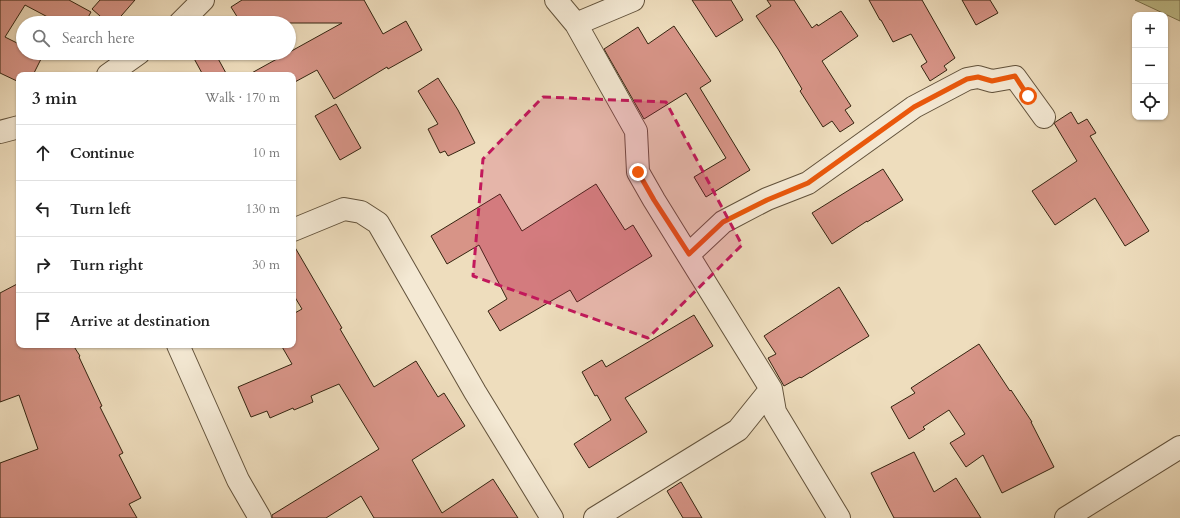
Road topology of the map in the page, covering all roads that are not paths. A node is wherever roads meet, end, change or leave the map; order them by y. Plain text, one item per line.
1 (204, 0) edge
2 (556, 0) edge
3 (633, 0) edge
4 (187, 16) edge
5 (576, 24) junction
6 (129, 60) edge
7 (112, 72) edge
8 (1044, 118) dead end
9 (16, 128) edge
10 (0, 132) edge
11 (296, 229) edge
12 (689, 254) junction
13 (179, 348) edge
14 (771, 388) junction
15 (1180, 447) edge
16 (1076, 516) edge
17 (260, 518) edge
18 (552, 518) edge
19 (595, 518) edge
20 (839, 518) edge

1 - 4 street
2 - 5 street
3 - 5 street
5 - 12 street
6 - 7 street
8 - 12 street
9 - 10 street
11 - 18 street
12 - 14 street
13 - 17 street
14 - 19 street
14 - 20 street
15 - 16 street

